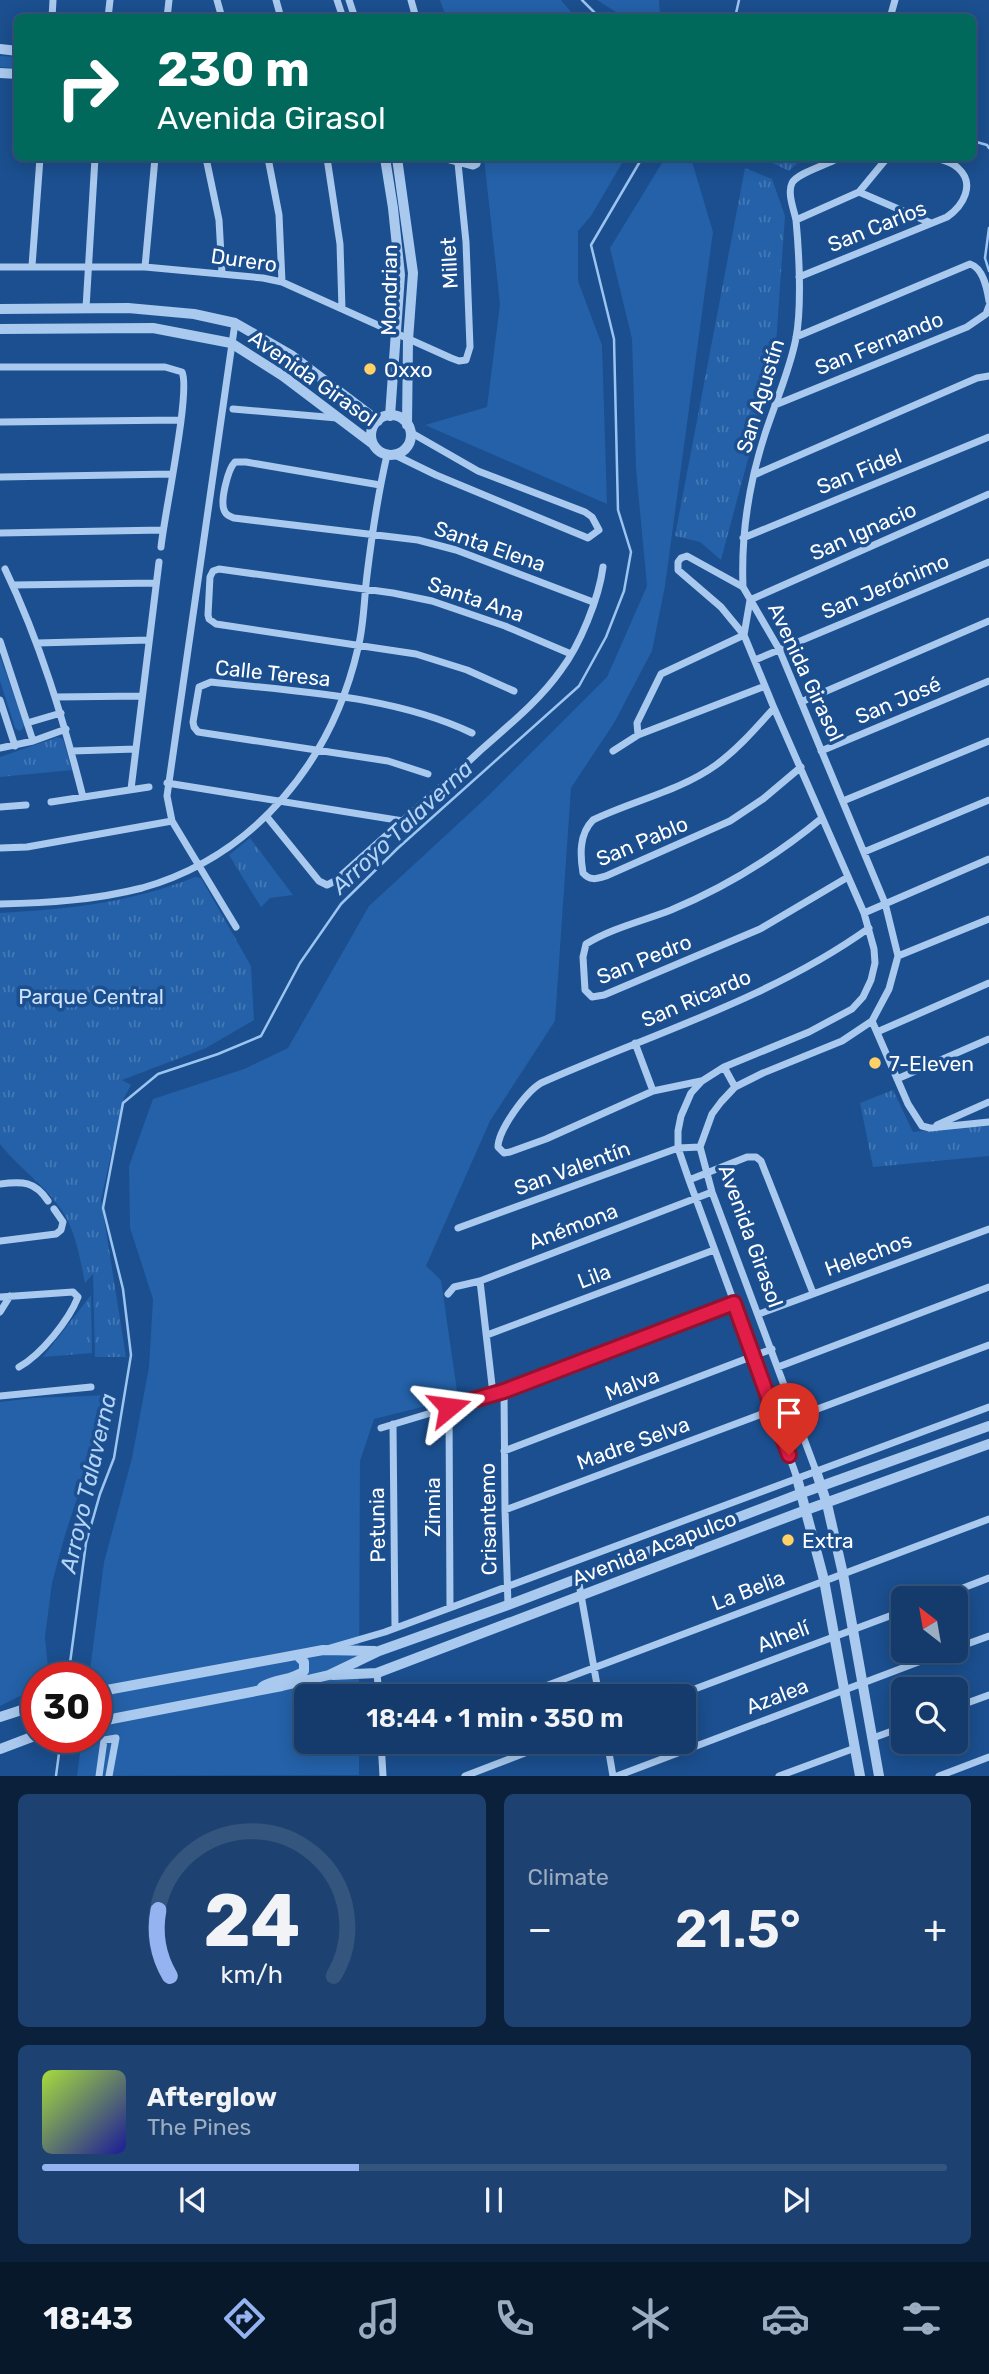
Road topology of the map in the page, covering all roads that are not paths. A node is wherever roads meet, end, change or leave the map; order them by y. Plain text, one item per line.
1 (40, 161) edge
2 (95, 161) edge
3 (155, 161) edge
4 (207, 161) edge
5 (269, 161) edge
6 (327, 161) edge
7 (385, 161) edge
8 (397, 161) edge
9 (452, 161) edge
10 (477, 161) edge
11 (833, 161) edge
12 (885, 161) edge
13 (943, 161) edge
14 (458, 163) junction
15 (859, 192) junction
16 (796, 220) junction
17 (931, 223) junction
18 (32, 266) junction
19 (87, 266) junction
20 (0, 267) edge
21 (145, 267) junction
22 (222, 273) junction
23 (799, 276) junction
24 (282, 282) junction
25 (989, 301) edge
26 (989, 306) edge
27 (86, 308) junction
28 (0, 309) edge
29 (342, 309) junction
30 (235, 323) junction
31 (0, 329) edge
32 (397, 335) junction
33 (796, 337) junction
34 (408, 340) junction
35 (231, 343) junction
36 (466, 360) joint
37 (0, 367) edge
38 (989, 376) edge
39 (775, 404) junction
40 (233, 408) dead end
41 (390, 416) junction
42 (340, 419) junction
43 (181, 420) junction
44 (378, 421) junction
45 (0, 422) edge
46 (409, 428) junction
47 (989, 437) edge
48 (373, 444) junction
49 (391, 455) junction
50 (172, 474) junction
51 (754, 475) junction
52 (0, 477) edge
53 (380, 485) junction
54 (989, 494) edge
55 (163, 530) junction
56 (0, 533) edge
57 (372, 534) junction
58 (743, 538) junction
59 (162, 547) dead end
60 (159, 562) dead end
61 (989, 562) edge
62 (603, 567) dead end
63 (5, 569) dead end
64 (156, 583) junction
65 (13, 585) junction
66 (743, 587) junction
67 (365, 590) junction
68 (750, 600) junction
69 (593, 602) junction
70 (989, 621) edge
71 (744, 635) junction
72 (149, 640) junction
73 (0, 641) edge
74 (37, 643) junction
75 (359, 646) junction
76 (779, 649) junction
77 (571, 654) junction
78 (755, 660) junction
79 (989, 681) edge
80 (765, 685) junction
81 (514, 691) dead end
82 (142, 696) junction
83 (56, 697) junction
84 (344, 698) junction
85 (0, 700) edge
86 (801, 702) junction
87 (774, 708) junction
88 (61, 713) junction
89 (27, 723) junction
90 (10, 729) junction
91 (66, 729) junction
92 (0, 732) edge
93 (472, 733) dead end
94 (638, 735) junction
95 (33, 741) junction
96 (989, 741) edge
97 (15, 746) junction
98 (0, 748) edge
99 (136, 748) junction
100 (72, 751) junction
101 (318, 751) junction
102 (613, 751) dead end
103 (821, 751) junction
104 (801, 767) junction
105 (428, 774) dead end
106 (167, 783) junction
107 (149, 787) dead end
108 (131, 789) junction
109 (83, 797) junction
110 (989, 800) edge
111 (51, 802) dead end
112 (279, 802) junction
113 (843, 802) junction
114 (26, 805) dead end
115 (0, 807) edge
116 (267, 817) junction
117 (822, 818) junction
118 (172, 821) junction
119 (403, 821) junction
120 (0, 848) edge
121 (864, 852) junction
122 (989, 859) edge
123 (199, 864) junction
124 (848, 877) junction
125 (885, 903) junction
126 (0, 904) edge
127 (864, 913) junction
128 (989, 919) edge
129 (236, 928) dead end
130 (869, 928) junction
131 (898, 956) junction
132 (989, 982) edge
133 (872, 1021) junction
134 (877, 1032) junction
135 (989, 1039) edge
136 (635, 1043) junction
137 (724, 1068) junction
138 (897, 1079) junction
139 (702, 1081) junction
140 (735, 1087) junction
141 (653, 1091) junction
142 (989, 1102) edge
143 (989, 1122) edge
144 (930, 1128) junction
145 (700, 1147) junction
146 (678, 1148) junction
147 (706, 1174) junction
148 (689, 1180) junction
149 (0, 1184) edge
150 (712, 1192) junction
151 (695, 1198) junction
152 (48, 1201) dead end
153 (54, 1209) dead end
154 (458, 1228) dead end
155 (989, 1229) edge
156 (0, 1241) edge
157 (714, 1250) junction
158 (480, 1281) junction
159 (989, 1287) edge
160 (813, 1293) junction
161 (448, 1294) dead end
162 (10, 1296) junction
163 (0, 1297) edge
164 (734, 1303) junction
165 (0, 1312) edge
166 (759, 1314) junction
167 (487, 1335) junction
168 (989, 1345) edge
169 (772, 1349) junction
170 (754, 1356) junction
171 (19, 1367) dead end
172 (778, 1367) junction
173 (91, 1387) dead end
174 (504, 1391) junction
175 (493, 1394) junction
176 (0, 1396) edge
177 (449, 1407) junction
178 (989, 1407) edge
179 (773, 1410) junction
180 (796, 1418) junction
181 (393, 1424) junction
182 (989, 1426) edge
183 (381, 1428) dead end
184 (989, 1444) edge
185 (505, 1451) junction
186 (845, 1460) junction
187 (816, 1471) junction
188 (850, 1476) junction
189 (797, 1478) junction
190 (822, 1486) junction
191 (802, 1493) junction
192 (827, 1504) junction
193 (505, 1510) junction
194 (806, 1510) junction
195 (989, 1519) edge
196 (843, 1574) junction
197 (578, 1578) junction
198 (989, 1578) edge
199 (824, 1580) junction
200 (507, 1586) junction
201 (968, 1586) edge
202 (582, 1596) junction
203 (508, 1605) junction
204 (450, 1607) junction
205 (891, 1615) edge
206 (396, 1627) junction
207 (852, 1630) junction
208 (835, 1635) junction
209 (989, 1636) edge
210 (968, 1644) edge
211 (323, 1650) junction
212 (379, 1651) junction
213 (297, 1655) junction
214 (914, 1663) edge
215 (593, 1667) junction
216 (377, 1673) junction
217 (329, 1675) junction
218 (862, 1682) junction
219 (378, 1684) edge
220 (550, 1684) edge
221 (596, 1684) edge
222 (696, 1688) edge
223 (112, 1689) edge
224 (844, 1689) junction
225 (256, 1692) junction
226 (989, 1695) edge
227 (968, 1703) edge
228 (21, 1710) edge
229 (0, 1717) edge
230 (112, 1719) edge
231 (891, 1731) edge
232 (873, 1738) junction
233 (21, 1741) edge
234 (855, 1748) junction
235 (0, 1749) edge
236 (382, 1754) edge
237 (522, 1754) edge
238 (610, 1754) edge
239 (989, 1757) edge
240 (99, 1775) edge
241 (111, 1775) edge
242 (383, 1776) edge
243 (465, 1776) edge
244 (615, 1776) edge
245 (779, 1776) edge
246 (860, 1776) edge
247 (879, 1776) edge
248 (939, 1776) edge

1 - 18 street
2 - 19 street
3 - 21 street
4 - 22 street
5 - 24 street
6 - 29 street
7 - 32 street, Mondrian
8 - 34 street, Mondrian
9 - 14 street
10 - 14 street
11 - 16 street, San Agustín
12 - 15 street, San Carlos
13 - 17 street, San Carlos
14 - 36 street, Millet
15 - 16 street, San Carlos
15 - 17 street
16 - 23 street, San Agustín
17 - 23 street, San Carlos
18 - 19 street, Durero
18 - 20 street, Durero
19 - 21 street, Durero
19 - 27 street
21 - 22 street, Durero
22 - 24 street, Durero
23 - 33 street, San Agustín
24 - 29 street, Durero
25 - 33 street, San Fernando
26 - 39 street, San Fernando
27 - 28 street, Avenida Girasol
27 - 30 street, Avenida Girasol
29 - 32 street, Durero
30 - 35 street
30 - 44 street, Avenida Girasol
31 - 35 street
32 - 34 street, Durero
32 - 41 street, Mondrian
33 - 39 street, San Agustín
34 - 36 street, Durero
34 - 46 street, Mondrian
35 - 42 street, Avenida Girasol
35 - 106 street
37 - 43 street
38 - 51 street, San Fidel
39 - 51 street, San Agustín
40 - 42 street
41 - 44 street
41 - 46 street
42 - 48 street, Avenida Girasol
43 - 45 street
43 - 50 street
44 - 48 street
46 - 49 street
46 - 49 street
47 - 58 street, San Fidel
48 - 49 street
49 - 53 street
50 - 52 street
50 - 55 street
51 - 58 street, San Agustín
53 - 57 street
53 - 57 street, Santa Elena
54 - 68 street, San Ignacio
55 - 56 street
55 - 59 street
57 - 67 street
57 - 69 street, Santa Elena
58 - 66 street, San Agustín
60 - 64 street
61 - 76 street, San Jerónimo
62 - 69 street
63 - 65 street
64 - 65 street
64 - 72 street
65 - 74 street
66 - 68 street, Avenida Girasol
66 - 71 street, Avenida Girasol
67 - 75 street
67 - 75 street, Santa Ana
67 - 77 street, Santa Ana
68 - 71 street
68 - 76 street, Avenida Girasol
69 - 77 street
70 - 86 street
71 - 78 street, Avenida Girasol
71 - 94 street
72 - 74 street
72 - 82 street
73 - 89 street
74 - 83 street
75 - 81 street
75 - 84 street
76 - 78 street, San Jerónimo
76 - 86 street, Avenida Girasol
77 - 119 street
78 - 80 street, Avenida Girasol
79 - 103 street, San José
80 - 87 street, Avenida Girasol
80 - 94 street
82 - 83 street
82 - 99 street
83 - 88 street
84 - 93 street
84 - 101 street
84 - 101 street, Calle Teresa
85 - 90 street
86 - 103 street, Avenida Girasol
87 - 104 street, Avenida Girasol
87 - 104 street, San Pablo
88 - 89 street
88 - 91 street
89 - 95 street
90 - 92 street
90 - 97 street
91 - 95 street
91 - 100 street
94 - 102 street
95 - 97 street
96 - 113 street
97 - 98 street
99 - 100 street
99 - 108 street
100 - 109 street
101 - 105 street
101 - 112 street
103 - 113 street, Avenida Girasol
104 - 117 street, Avenida Girasol
106 - 112 street
106 - 118 street
107 - 108 street
108 - 109 street
109 - 111 street
110 - 121 street
112 - 116 street
112 - 119 street
113 - 121 street, Avenida Girasol
114 - 115 street
116 - 119 street
116 - 123 street
117 - 124 street, Avenida Girasol
117 - 124 street, San Pedro
118 - 120 street
118 - 123 street
121 - 125 street, Avenida Girasol
122 - 125 street
123 - 126 street
123 - 129 street
124 - 127 street, Avenida Girasol
125 - 127 street
125 - 131 street, Avenida Girasol
127 - 130 street, Avenida Girasol
128 - 131 street
130 - 136 street, San Ricardo
130 - 137 street, Avenida Girasol
131 - 133 street, Avenida Girasol
132 - 134 street
133 - 134 street
133 - 140 street, Avenida Girasol
134 - 138 street
135 - 138 street
136 - 141 street
136 - 141 street, San Ricardo
137 - 139 street, Avenida Girasol
137 - 140 street
138 - 144 street
139 - 141 street
139 - 146 street, Avenida Girasol
140 - 145 street, Avenida Girasol
142 - 144 street
143 - 144 street
145 - 146 street, San Valentín
145 - 147 street, Avenida Girasol
146 - 148 street, Avenida Girasol
146 - 154 street, San Valentín
147 - 148 street
147 - 150 street, Avenida Girasol
147 - 160 street
148 - 151 street, Avenida Girasol
149 - 152 street
150 - 151 street, Anémona
150 - 166 street, Avenida Girasol
151 - 157 street, Avenida Girasol
151 - 158 street, Anémona
153 - 156 street
155 - 160 street, Helechos
157 - 164 street, Avenida Girasol
157 - 167 street, Lila
158 - 161 street, Anémona
158 - 167 street
159 - 172 street
160 - 166 street, Helechos
162 - 163 street
162 - 165 street
162 - 171 street
164 - 170 street, Avenida Girasol
164 - 174 street
166 - 169 street, Avenida Girasol
167 - 175 street
168 - 180 street
169 - 170 street, Malva
169 - 172 street, Avenida Girasol
170 - 179 street, Avenida Girasol
170 - 185 street, Malva
172 - 180 street, Avenida Girasol
173 - 176 street
174 - 175 street
174 - 185 street, Crisantemo
175 - 177 street
177 - 181 street
177 - 204 street, Zinnia
178 - 186 street, Avenida Acapulco
179 - 189 street, Avenida Girasol
179 - 193 street, Madre Selva
180 - 187 street, Avenida Girasol
181 - 183 street
181 - 206 street, Petunia
182 - 188 street, Avenida Acapulco
184 - 192 street, Avenida Acapulco
185 - 193 street, Crisantemo
186 - 187 street, Avenida Acapulco
186 - 188 street
187 - 189 street, Avenida Acapulco
187 - 190 street, Avenida Girasol
188 - 190 street, Avenida Acapulco
189 - 191 street, Avenida Girasol
189 - 200 street, Avenida Acapulco
190 - 191 street, Avenida Acapulco
190 - 192 street, Avenida Girasol
191 - 194 street, Avenida Girasol
191 - 197 street, Avenida Acapulco
192 - 194 street, Avenida Acapulco
192 - 196 street, Avenida Girasol
193 - 200 street, Crisantemo
194 - 199 street, Avenida Girasol
194 - 202 street, Avenida Acapulco
195 - 196 street, La Belia
196 - 199 street, La Belia
196 - 207 street, Avenida Girasol
197 - 202 street
197 - 203 street, Avenida Acapulco
198 - 201 street
199 - 208 street, Avenida Girasol
199 - 215 street, La Belia
200 - 203 street, Crisantemo
200 - 204 street, Avenida Acapulco
202 - 215 street
202 - 216 street, Avenida Acapulco
203 - 212 street, Avenida Acapulco
204 - 206 street, Avenida Acapulco
205 - 207 street, Alhelí
206 - 211 street, Avenida Acapulco
207 - 208 street, Alhelí
207 - 218 street, Avenida Girasol
208 - 222 street, Alhelí
208 - 224 street, Avenida Girasol
209 - 210 street
211 - 212 street
211 - 213 street
212 - 217 street
213 - 223 street
213 - 225 street
214 - 218 street, Azalea
215 - 220 street, La Belia
215 - 221 street
216 - 217 street, Avenida Acapulco
216 - 219 street
217 - 225 street
218 - 224 street, Azalea
218 - 232 street, Avenida Girasol
224 - 234 street, Avenida Girasol
224 - 244 street, Azalea
225 - 230 street
226 - 227 street
228 - 229 street
231 - 232 street
232 - 247 street, Avenida Girasol
233 - 235 street
234 - 245 street
234 - 246 street, Avenida Girasol
236 - 242 street
237 - 243 street
238 - 244 street
239 - 248 street
240 - 241 street
240 - 241 street

